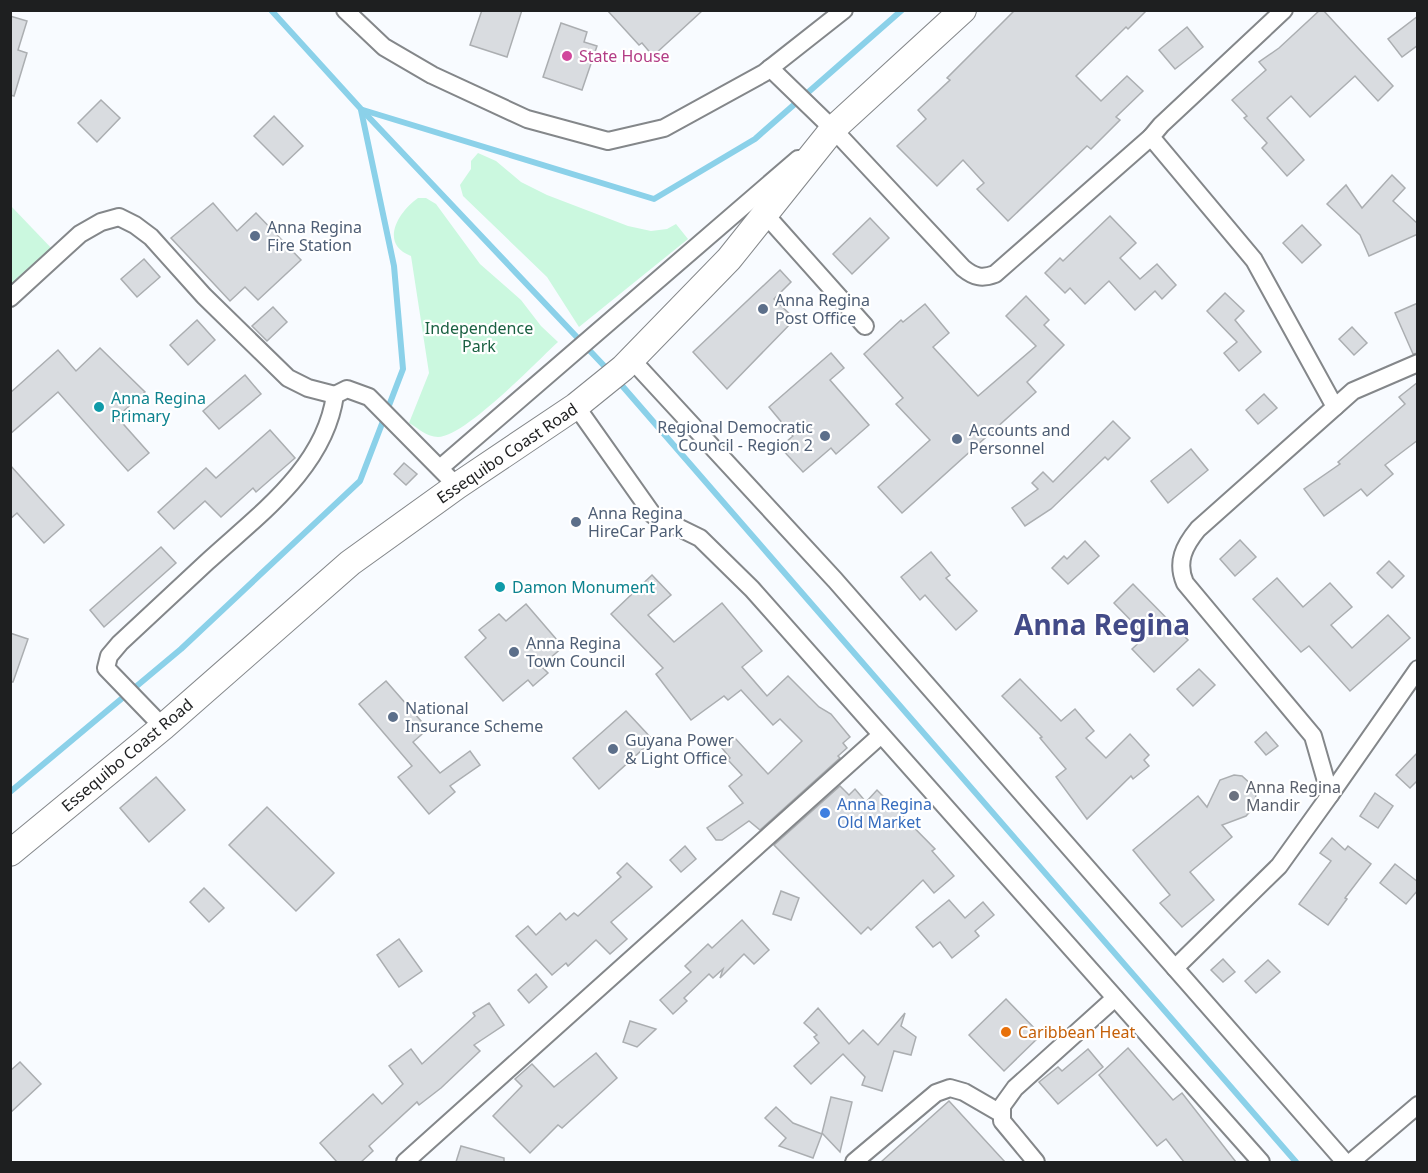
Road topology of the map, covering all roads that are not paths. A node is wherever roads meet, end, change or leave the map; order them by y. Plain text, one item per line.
1 (345, 10) edge
2 (844, 10) edge
3 (963, 10) edge
4 (1284, 10) edge
5 (770, 68) junction
6 (826, 122) junction
7 (1151, 137) junction
8 (765, 214) junction
9 (10, 298) edge
10 (865, 326) dead end
11 (1418, 363) edge
12 (627, 364) junction
13 (335, 395) junction
14 (583, 401) junction
15 (1335, 407) junction
16 (448, 477) junction
17 (1418, 669) edge
18 (163, 726) junction
19 (881, 735) junction
20 (1330, 795) junction
21 (10, 853) edge
22 (1175, 968) junction
23 (1115, 998) junction
24 (1418, 1105) edge
25 (1002, 1114) junction
26 (405, 1162) edge
27 (854, 1162) edge
28 (1036, 1162) edge
29 (1259, 1162) edge
30 (1345, 1162) edge
31 (1351, 1162) edge

1 - 5 street
2 - 5 street
3 - 6 main road, Essequibo Coast Road
4 - 7 street
5 - 6 street
6 - 7 street
6 - 8 main road, Essequibo Coast Road
6 - 16 street
7 - 15 street
8 - 10 street
8 - 12 main road, Essequibo Coast Road
9 - 13 street
11 - 15 street
12 - 14 main road, Essequibo Coast Road
12 - 22 street
13 - 16 street
13 - 18 street
14 - 16 main road, Essequibo Coast Road
14 - 19 street
15 - 20 street
16 - 18 main road, Essequibo Coast Road
17 - 20 street
18 - 21 main road, Essequibo Coast Road
19 - 23 street
19 - 26 street
20 - 22 street
22 - 30 street
23 - 25 street
23 - 29 street
24 - 31 street
25 - 27 street
25 - 28 street

